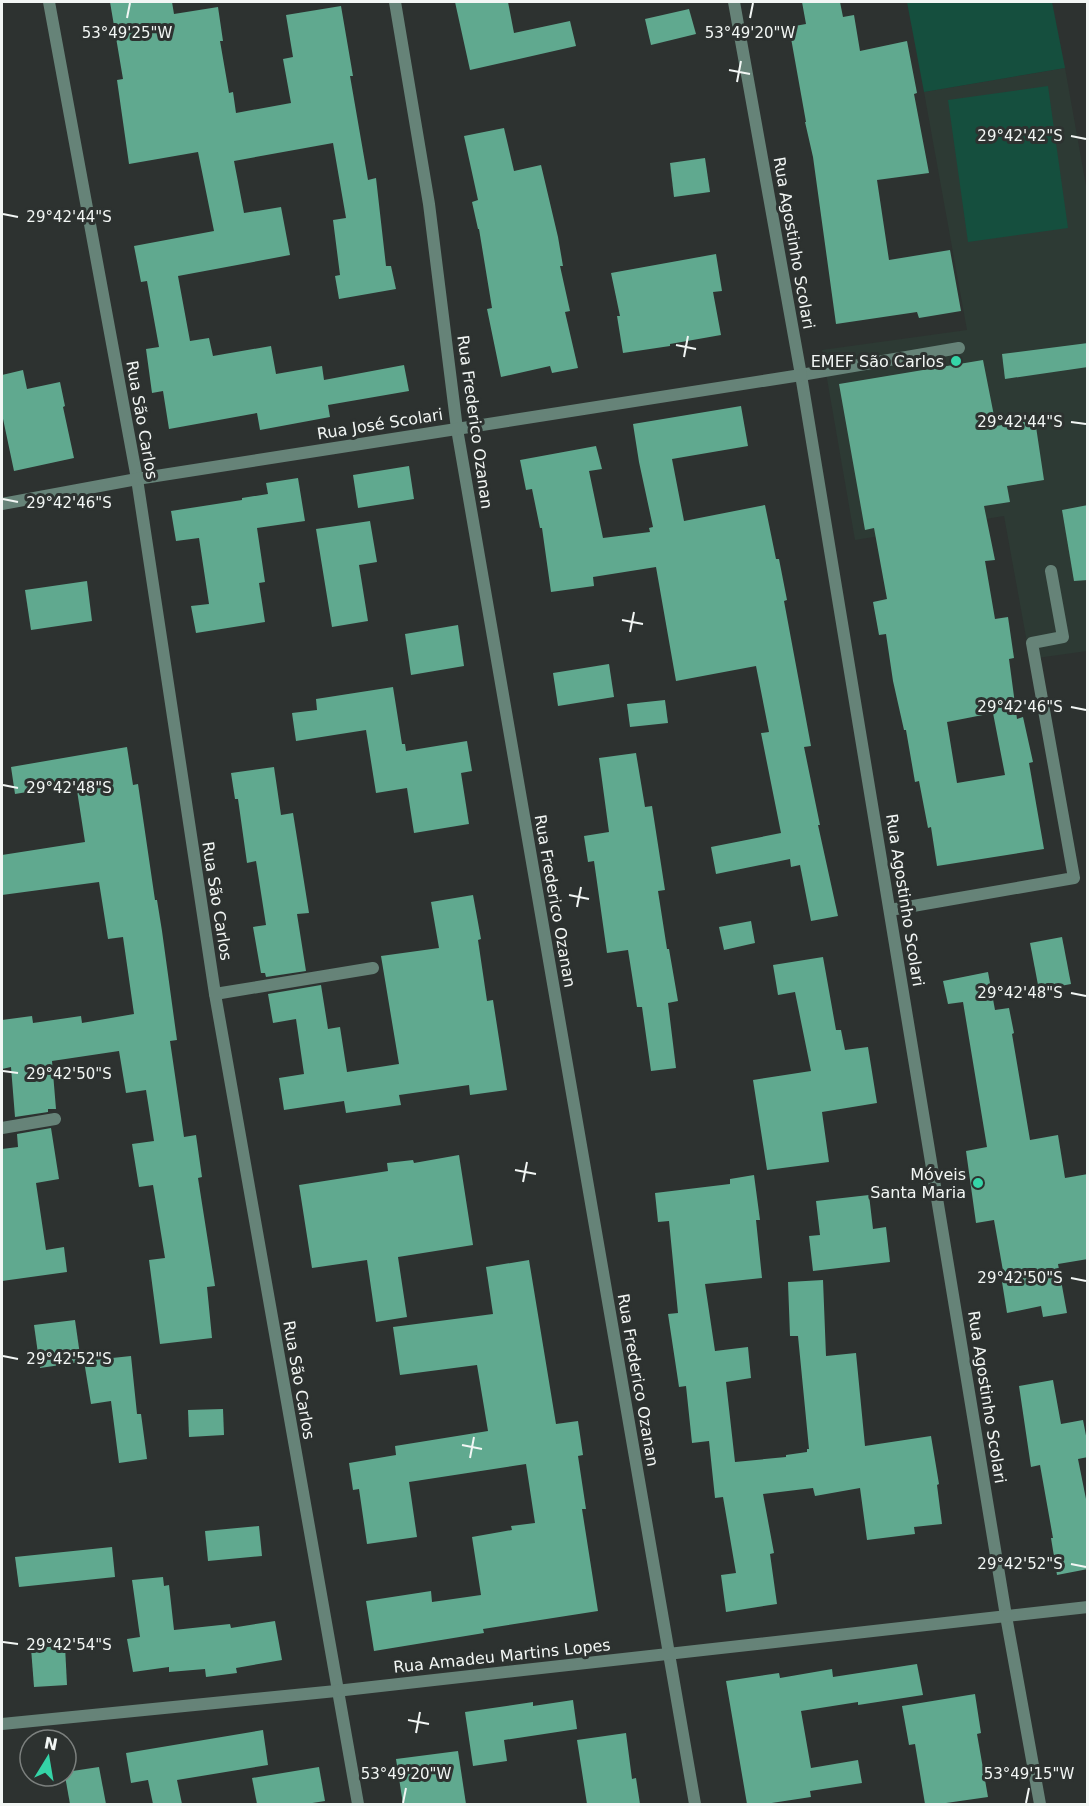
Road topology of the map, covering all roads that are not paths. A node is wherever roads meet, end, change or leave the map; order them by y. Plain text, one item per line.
1 (49, 2) edge
2 (395, 2) edge
3 (734, 2) edge
4 (959, 348) dead end
5 (801, 375) junction
6 (457, 429) junction
7 (137, 479) junction
8 (2, 504) edge
9 (1051, 571) dead end
10 (890, 910) junction
11 (373, 968) dead end
12 (215, 994) junction
13 (55, 1119) dead end
14 (2, 1128) edge
15 (1088, 1607) edge
16 (1006, 1616) junction
17 (669, 1655) junction
18 (336, 1691) junction
19 (2, 1724) edge
20 (358, 1804) edge
21 (695, 1804) edge
22 (1040, 1804) edge

1 - 7 street, Rua São Carlos
2 - 6 street, Rua Frederico Ozanan
3 - 5 street, Rua Agostinho Scolari
4 - 5 street, Rua José Scolari
5 - 6 street, Rua José Scolari
5 - 10 street, Rua Agostinho Scolari
6 - 7 street, Rua José Scolari
6 - 17 street, Rua Frederico Ozanan
7 - 8 street, Rua José Scolari
7 - 12 street, Rua São Carlos
9 - 10 street
10 - 16 street, Rua Agostinho Scolari
11 - 12 street
12 - 18 street, Rua São Carlos
13 - 14 street
15 - 16 street, Rua Amadeu Martins Lopes
16 - 17 street, Rua Amadeu Martins Lopes
16 - 22 street, Rua Agostinho Scolari
17 - 18 street, Rua Amadeu Martins Lopes
17 - 21 street, Rua Frederico Ozanan
18 - 19 street, Rua Amadeu Martins Lopes
18 - 20 street, Rua São Carlos

